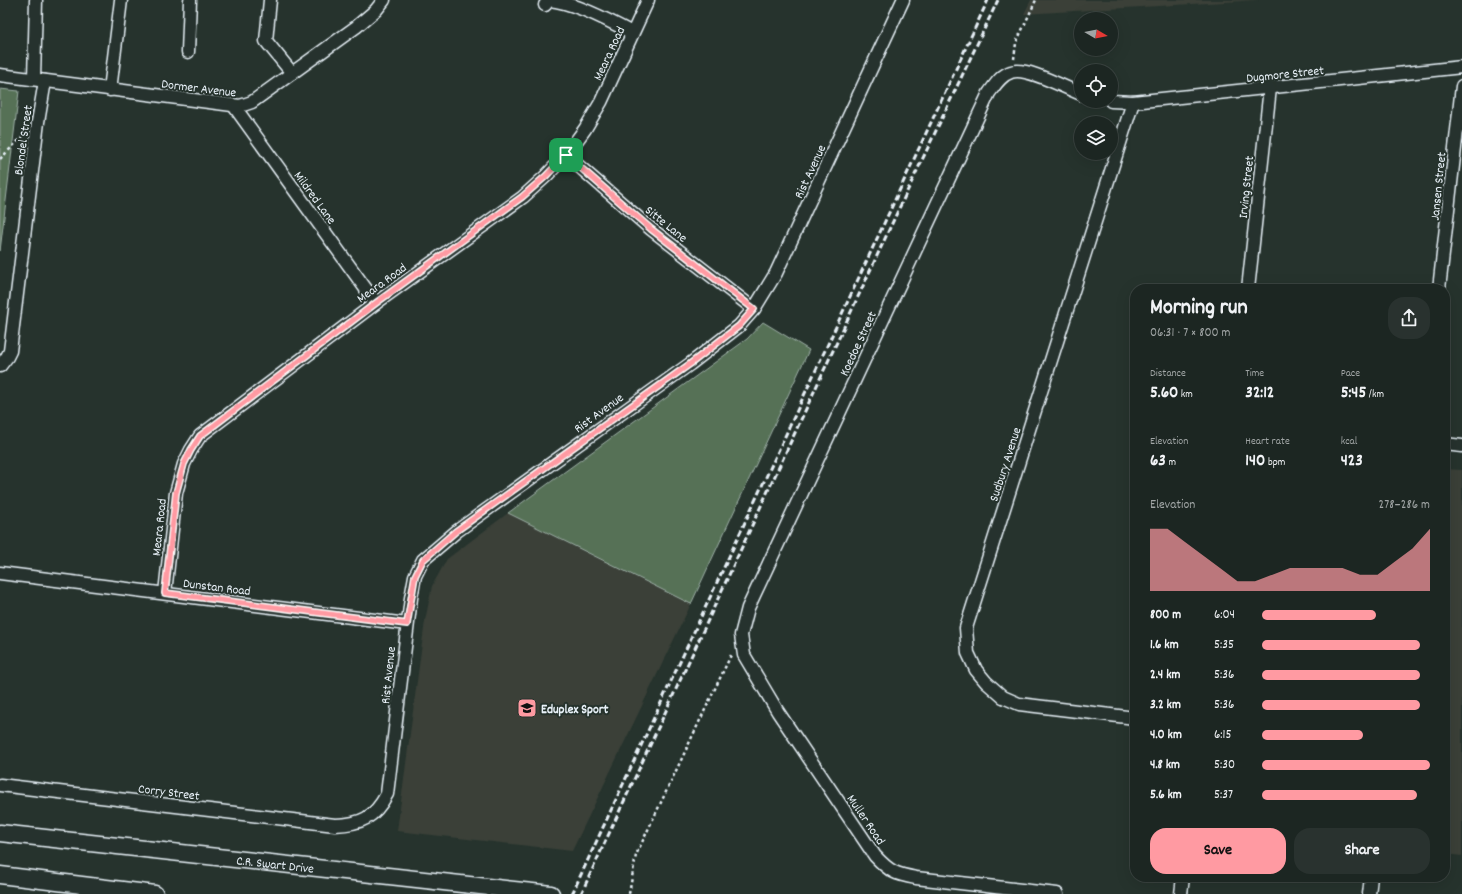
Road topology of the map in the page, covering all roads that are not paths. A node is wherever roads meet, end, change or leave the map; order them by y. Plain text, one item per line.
1 (36, 0) edge
2 (121, 0) edge
3 (190, 0) edge
4 (270, 0) edge
5 (384, 0) edge
6 (648, 0) edge
7 (904, 0) edge
8 (545, 5) dead end
9 (632, 33) junction
10 (188, 52) dead end
11 (1462, 67) edge
12 (292, 73) junction
13 (0, 75) edge
14 (39, 80) junction
15 (1462, 86) edge
16 (1270, 88) junction
17 (110, 90) junction
18 (1074, 91) edge
19 (1118, 101) edge
20 (1133, 102) junction
21 (234, 106) junction
22 (566, 155) junction
23 (1249, 284) edge
24 (1440, 284) edge
25 (376, 303) junction
26 (754, 309) junction
27 (0, 366) edge
28 (1450, 445) edge
29 (1462, 446) edge
30 (0, 573) edge
31 (165, 593) junction
32 (407, 624) junction
33 (741, 635) joint
34 (1130, 717) edge
35 (0, 785) edge
36 (335, 824) joint
37 (0, 833) edge
38 (0, 875) edge
39 (1183, 882) edge
40 (1370, 882) edge
41 (155, 894) edge
42 (551, 894) edge
43 (1057, 894) edge
44 (1182, 894) edge
45 (1369, 894) edge

1 - 14 street, Blondel Street
2 - 17 street
3 - 10 street
4 - 12 street
5 - 12 street, Dormer Avenue
6 - 9 street, Meara Road
7 - 26 street, Rist Avenue
8 - 9 street
9 - 22 street, Meara Road
11 - 16 street, Dugmore Street
12 - 21 street, Dormer Avenue
13 - 14 street, Dormer Avenue
14 - 17 street, Dormer Avenue
14 - 27 street, Blondel Street
15 - 24 street, Jansen Street
16 - 20 street, Dugmore Street
16 - 23 street, Irving Street
17 - 21 street, Dormer Avenue
18 - 33 street, Koedoe Street
19 - 20 street, Dugmore Street
20 - 34 street, Sudbury Avenue
21 - 25 street, Mildred Lane
22 - 25 street, Meara Road
22 - 26 street, Sitte Lane
25 - 31 street, Meara Road
26 - 32 street, Rist Avenue
28 - 29 street
30 - 31 street, Dunstan Road
31 - 32 street, Dunstan Road
32 - 36 street, Rist Avenue
33 - 43 street, Muller Road
35 - 36 street, Corry Street
37 - 42 main road, C.R. Swart Drive
38 - 41 main road
39 - 44 street
40 - 45 street

